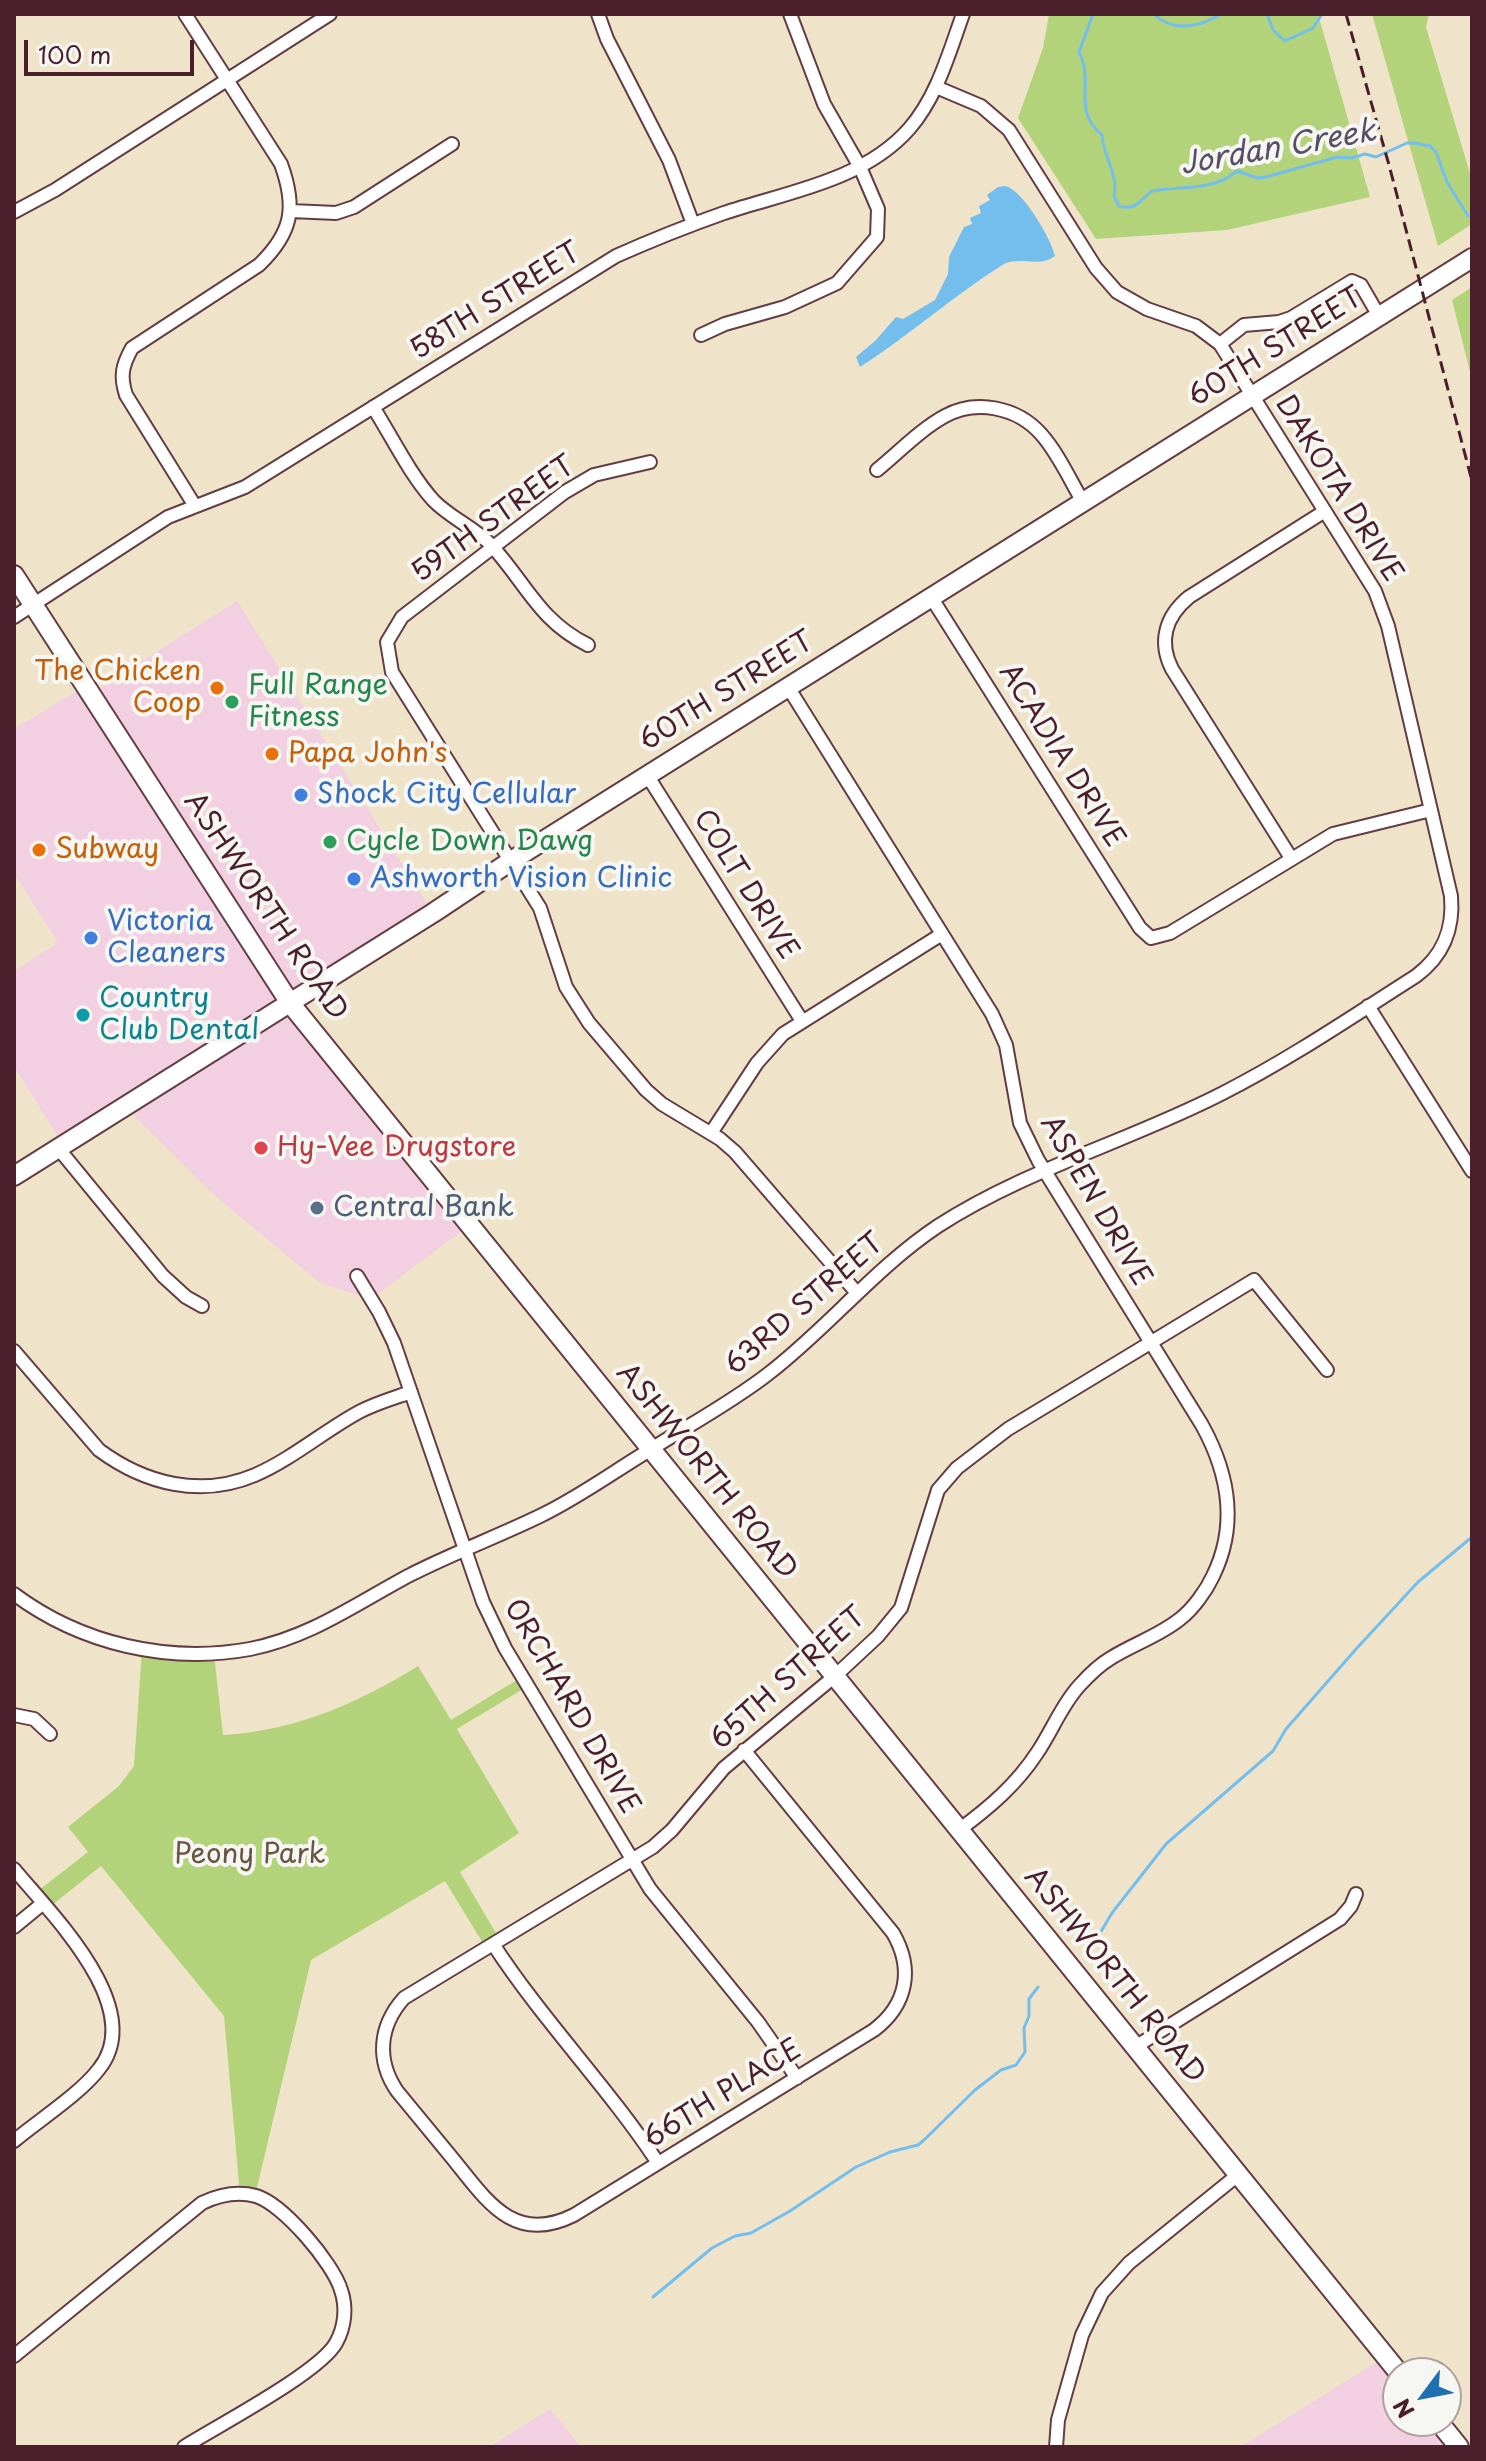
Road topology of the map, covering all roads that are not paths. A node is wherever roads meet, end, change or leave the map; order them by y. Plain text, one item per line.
1 (185, 14) edge
2 (330, 14) edge
3 (598, 14) edge
4 (790, 14) edge
5 (963, 14) edge
6 (227, 79) junction
7 (936, 87) junction
8 (452, 144) dead end
9 (860, 167) junction
10 (291, 211) junction
11 (14, 212) edge
12 (693, 224) junction
13 (1472, 258) edge
14 (1379, 316) junction
15 (701, 335) dead end
16 (1220, 344) junction
17 (1252, 396) junction
18 (373, 407) junction
19 (650, 462) dead end
20 (877, 470) dead end
21 (1083, 502) junction
22 (195, 506) junction
23 (1325, 511) junction
24 (493, 547) junction
25 (14, 575) edge
26 (931, 597) junction
27 (33, 605) junction
28 (14, 617) edge
29 (588, 645) dead end
30 (788, 687) junction
31 (647, 775) junction
32 (1431, 810) junction
33 (1291, 858) junction
34 (511, 861) junction
35 (942, 934) junction
36 (1436, 958) joint
37 (290, 1003) junction
38 (1368, 1006) junction
39 (802, 1021) junction
40 (711, 1133) junction
41 (58, 1148) junction
42 (1472, 1171) edge
43 (1045, 1172) junction
44 (14, 1176) edge
45 (357, 1276) dead end
46 (857, 1293) junction
47 (202, 1306) dead end
48 (1150, 1343) junction
49 (14, 1351) edge
50 (1327, 1370) dead end
51 (411, 1392) junction
52 (651, 1449) junction
53 (465, 1550) junction
54 (14, 1594) edge
55 (835, 1676) junction
56 (14, 1715) edge
57 (50, 1734) dead end
58 (744, 1750) junction
59 (959, 1830) junction
60 (632, 1861) junction
61 (14, 1869) edge
62 (1356, 1894) dead end
63 (42, 1904) junction
64 (14, 1927) edge
65 (493, 1944) junction
66 (1135, 2047) junction
67 (797, 2078) junction
68 (14, 2141) edge
69 (658, 2163) junction
70 (1239, 2174) junction
71 (524, 2223) joint
72 (14, 2356) edge
73 (1386, 2357) edge
74 (1056, 2443) edge
75 (184, 2447) edge

1 - 6 street
2 - 6 street
3 - 12 street
4 - 9 street
5 - 7 street, 58TH STREET
6 - 10 street
6 - 11 street
7 - 9 street, 58TH STREET
7 - 16 street, DAKOTA DRIVE
8 - 10 street
9 - 12 street, 58TH STREET
9 - 15 street
10 - 22 street
12 - 18 street, 58TH STREET
13 - 14 main road, 60TH STREET
14 - 16 street
14 - 17 main road, 60TH STREET
16 - 17 street, DAKOTA DRIVE
17 - 21 main road, 60TH STREET
17 - 23 street, DAKOTA DRIVE
18 - 22 street, 58TH STREET
18 - 24 street
19 - 24 street, 59TH STREET
20 - 21 street
21 - 26 main road, 60TH STREET
22 - 27 street, 58TH STREET
23 - 32 street, DAKOTA DRIVE
23 - 33 street
24 - 29 street
24 - 34 street, 59TH STREET
25 - 27 main road, ASHWORTH ROAD
26 - 30 main road, 60TH STREET
26 - 33 street, ACADIA DRIVE
27 - 28 street, 58TH STREET
27 - 37 main road, ASHWORTH ROAD
30 - 31 main road, 60TH STREET
30 - 35 street, ASPEN DRIVE
31 - 34 main road, 60TH STREET
31 - 39 street, COLT DRIVE
32 - 33 street
32 - 36 street, DAKOTA DRIVE
34 - 37 main road, 60TH STREET
34 - 40 street, 59TH STREET
35 - 39 street
35 - 43 street, ASPEN DRIVE
36 - 38 street, 63RD STREET
37 - 41 main road, 60TH STREET
37 - 52 main road, ASHWORTH ROAD
38 - 42 street
38 - 43 street, 63RD STREET
39 - 40 street
40 - 46 street, 59TH STREET
41 - 44 main road, 60TH STREET
41 - 47 street
43 - 46 street, 63RD STREET
43 - 48 street, ASPEN DRIVE
45 - 51 street, ORCHARD DRIVE
46 - 52 street, 63RD STREET
48 - 50 street, 65TH STREET
48 - 55 street, 65TH STREET
48 - 59 street, ASPEN DRIVE
49 - 51 street
51 - 53 street, ORCHARD DRIVE
52 - 53 street, 63RD STREET
52 - 55 main road, ASHWORTH ROAD
53 - 54 street, 63RD STREET
53 - 60 street, ORCHARD DRIVE
55 - 58 street, 65TH STREET
55 - 59 main road, ASHWORTH ROAD
56 - 57 street
58 - 60 street, 65TH STREET
58 - 67 street, 66TH PLACE
59 - 66 main road, ASHWORTH ROAD
60 - 65 street, 65TH STREET
60 - 67 street, ORCHARD DRIVE
61 - 63 street
62 - 66 street
63 - 64 street
63 - 68 street
65 - 69 street
65 - 71 street, 65TH STREET
66 - 70 main road, ASHWORTH ROAD
67 - 69 street, 66TH PLACE
69 - 71 street, 66TH PLACE
70 - 73 main road, ASHWORTH ROAD
70 - 74 street
72 - 75 street

